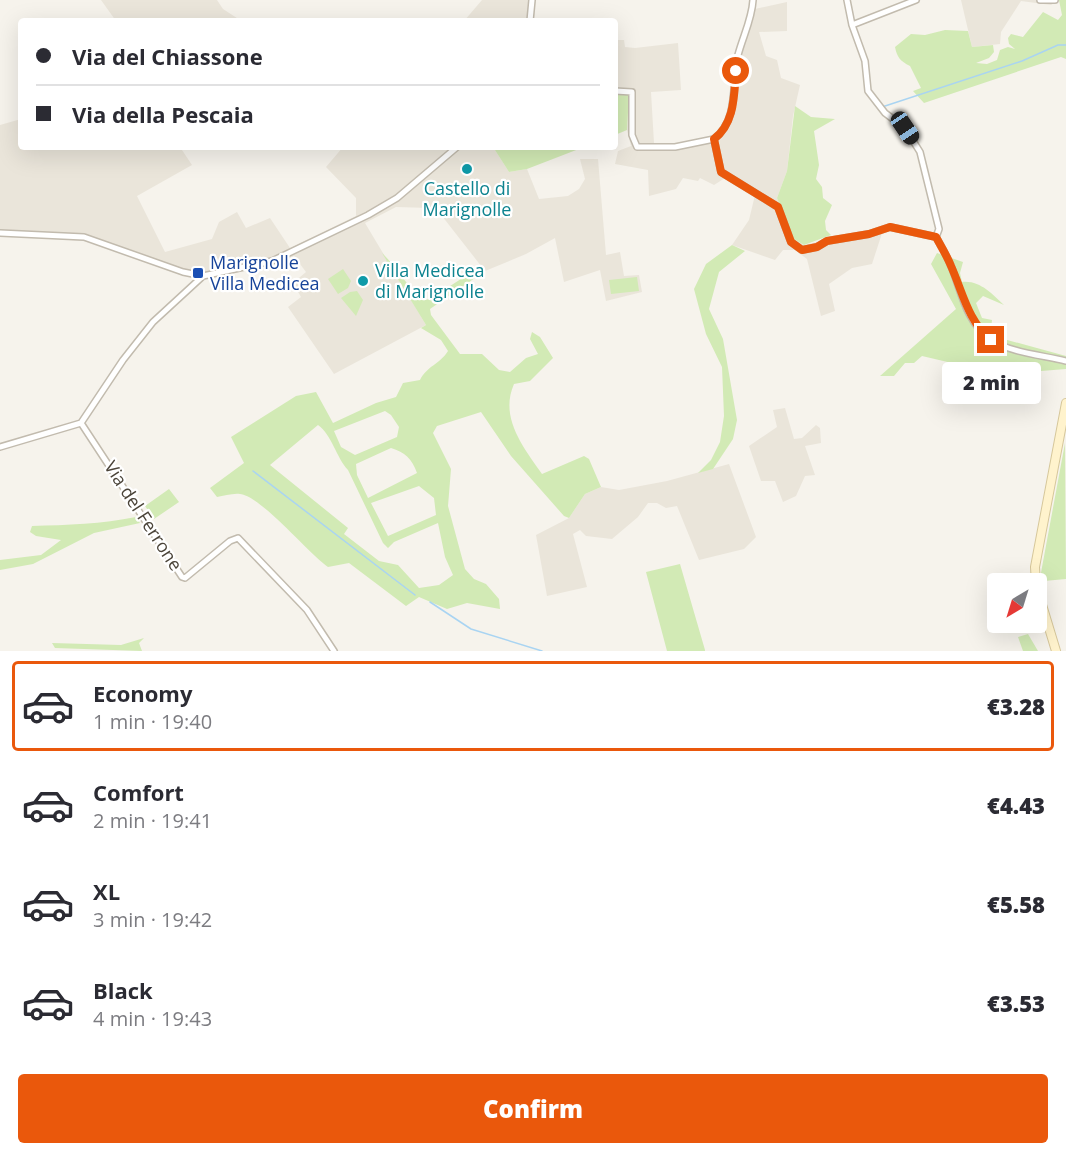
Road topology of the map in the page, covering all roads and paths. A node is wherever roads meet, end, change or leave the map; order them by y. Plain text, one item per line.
1 (532, 0) edge
2 (753, 0) edge
3 (847, 0) edge
4 (916, 0) edge
5 (1040, 0) edge
6 (1055, 0) edge
7 (530, 18) edge
8 (852, 25) junction
9 (618, 91) edge
10 (714, 139) junction
11 (453, 150) edge
12 (0, 233) edge
13 (936, 237) junction
14 (203, 276) junction
15 (1066, 361) edge
16 (1066, 403) edge
17 (81, 423) junction
18 (0, 447) edge
19 (1035, 573) edge
20 (1047, 621) edge
21 (334, 651) edge
22 (1056, 651) edge

1 - 7 street
2 - 10 street
3 - 8 street
4 - 8 street
5 - 6 street
8 - 13 street
9 - 10 street
10 - 13 street
11 - 14 street
12 - 14 street
13 - 15 street
14 - 17 street
16 - 19 main road
17 - 18 street
17 - 21 street, Via del Ferrone
20 - 22 main road

